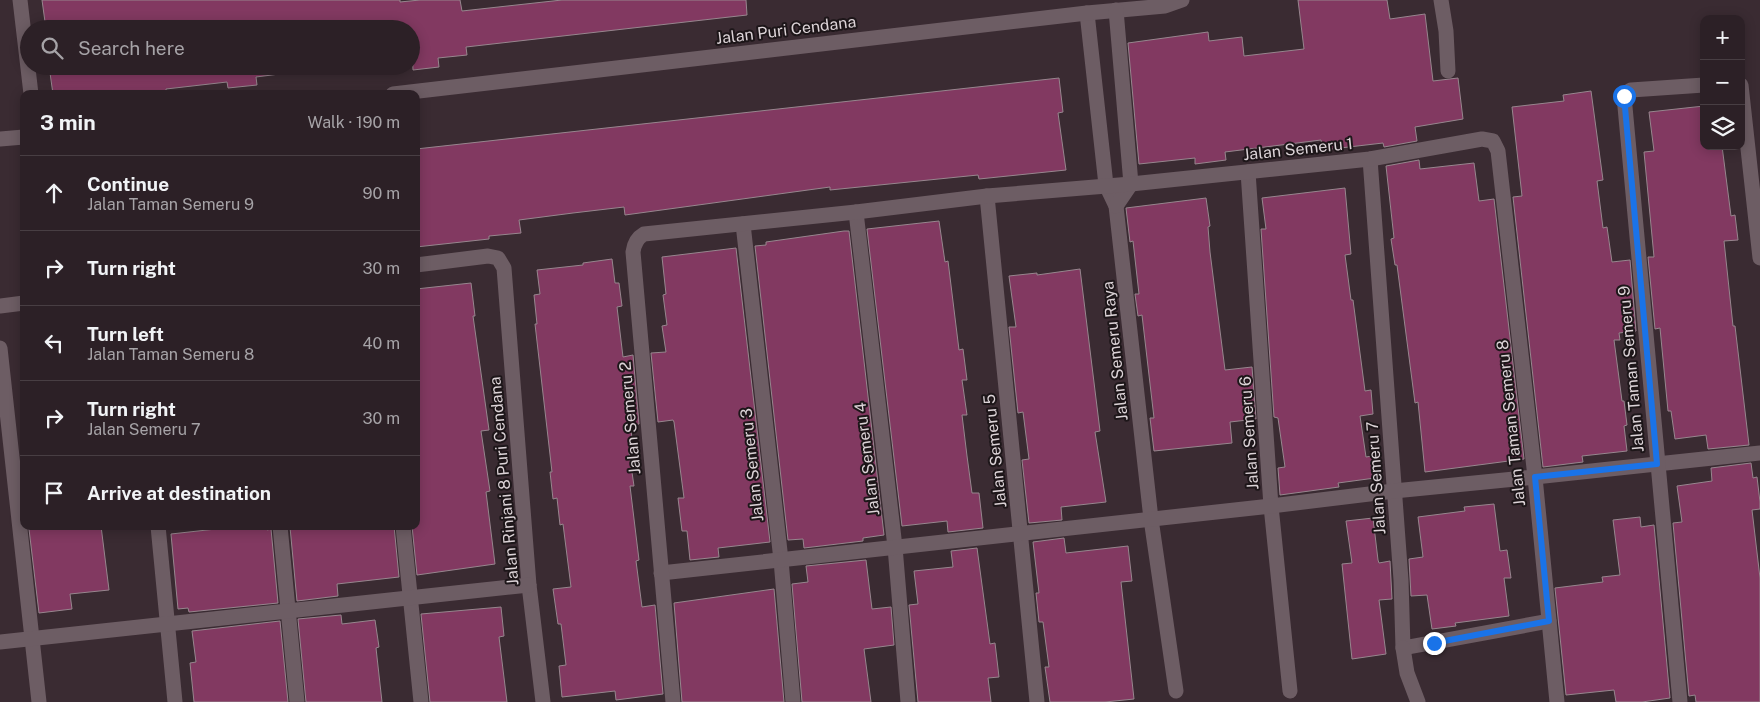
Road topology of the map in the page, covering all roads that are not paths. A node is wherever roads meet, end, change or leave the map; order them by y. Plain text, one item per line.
1 (20, 0) edge
2 (1182, 0) edge
3 (1441, 0) edge
4 (1116, 10) junction
5 (1087, 13) junction
6 (22, 20) edge
7 (1448, 70) dead end
8 (29, 75) edge
9 (1700, 85) edge
10 (31, 90) edge
11 (420, 91) edge
12 (1743, 105) edge
13 (20, 137) edge
14 (0, 139) edge
15 (1492, 141) joint
16 (1370, 159) junction
17 (1248, 172) junction
18 (1131, 184) junction
19 (1106, 186) junction
20 (987, 196) junction
21 (1116, 206) junction
22 (856, 212) junction
23 (743, 224) junction
24 (1760, 258) edge
25 (420, 264) edge
26 (20, 304) edge
27 (0, 306) edge
28 (0, 348) edge
29 (1760, 453) edge
30 (1657, 464) junction
31 (1535, 477) junction
32 (1394, 491) junction
33 (1271, 506) junction
34 (1151, 520) junction
35 (20, 524) edge
36 (21, 530) edge
37 (158, 530) edge
38 (280, 530) edge
39 (403, 530) edge
40 (1021, 533) junction
41 (895, 547) junction
42 (781, 560) junction
43 (661, 573) junction
44 (529, 585) junction
45 (411, 598) junction
46 (289, 611) junction
47 (1549, 621) junction
48 (168, 624) junction
49 (33, 638) junction
50 (0, 642) edge
51 (1404, 648) junction
52 (1176, 691) dead end
53 (1290, 691) dead end
54 (39, 702) edge
55 (175, 702) edge
56 (297, 702) edge
57 (421, 702) edge
58 (543, 702) edge
59 (673, 702) edge
60 (793, 702) edge
61 (908, 702) edge
62 (1037, 702) edge
63 (1418, 702) edge
64 (1557, 702) edge
65 (1680, 702) edge

1 - 6 street
2 - 4 street, Jalan Puri Cendana
3 - 7 street
4 - 5 street, Jalan Puri Cendana
4 - 18 street
5 - 11 street, Jalan Puri Cendana
5 - 19 street
8 - 10 street
9 - 30 street, Jalan Taman Semeru 9
12 - 24 street
13 - 14 street
15 - 16 street, Jalan Semeru 1
15 - 31 street, Jalan Taman Semeru 8
16 - 17 street, Jalan Semeru 1
16 - 32 street, Jalan Semeru 7
17 - 18 street, Jalan Semeru 1
17 - 33 street, Jalan Semeru 6
18 - 19 street, Jalan Semeru 1
18 - 21 street
19 - 20 street, Jalan Semeru 1
19 - 21 street
20 - 22 street, Jalan Semeru 2
20 - 40 street, Jalan Semeru 5
21 - 34 street, Jalan Semeru Raya
22 - 23 street, Jalan Semeru 2
22 - 41 street, Jalan Semeru 4
23 - 42 street, Jalan Semeru 3
23 - 43 street, Jalan Semeru 2
25 - 44 street, Jalan Rinjani 8 Puri Cendana
26 - 27 street
28 - 35 street
29 - 30 street
30 - 31 street
30 - 65 street, Jalan Taman Semeru 9
31 - 32 street
31 - 47 street, Jalan Taman Semeru 8
32 - 33 street
32 - 51 street, Jalan Semeru 7
33 - 34 street
33 - 53 street, Jalan Semeru 6
34 - 40 street
34 - 52 street, Jalan Semeru Raya
36 - 49 street
37 - 48 street
38 - 46 street
39 - 45 street
40 - 41 street
40 - 62 street, Jalan Semeru 5
41 - 42 street
41 - 61 street, Jalan Semeru 4
42 - 43 street
42 - 60 street, Jalan Semeru 3
43 - 59 street, Jalan Semeru 2
44 - 45 street
44 - 58 street, Jalan Rinjani 8 Puri Cendana
45 - 46 street
45 - 57 street
46 - 48 street
46 - 56 street
47 - 51 street
47 - 64 street, Jalan Taman Semeru 8
48 - 49 street
48 - 55 street
49 - 50 street
49 - 54 street
51 - 63 street, Jalan Semeru 7

